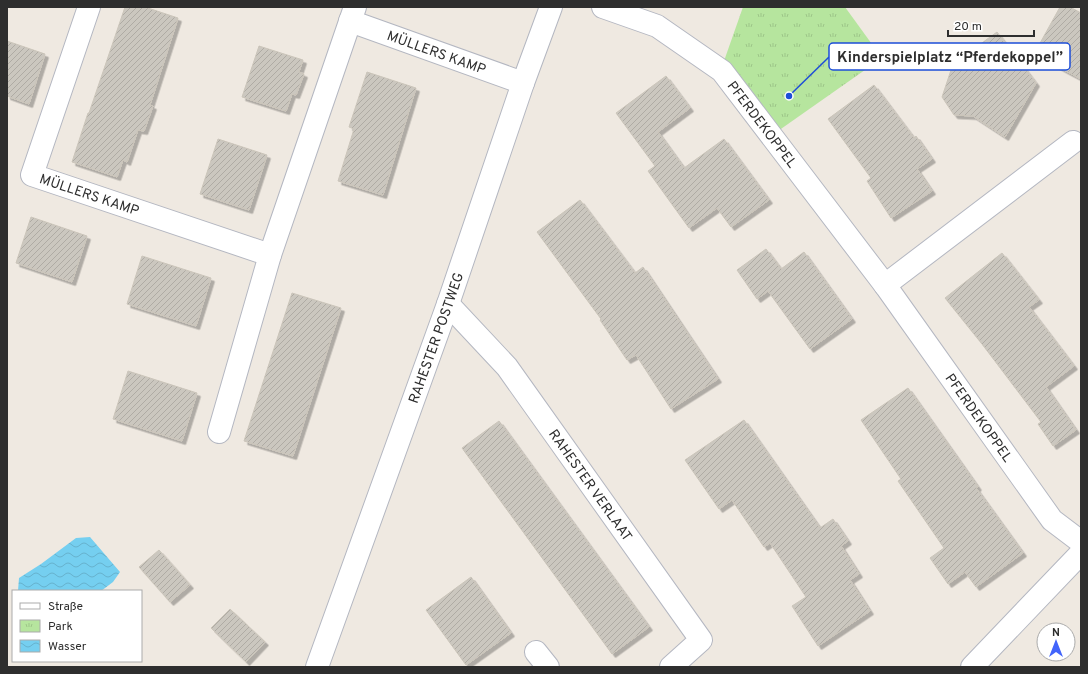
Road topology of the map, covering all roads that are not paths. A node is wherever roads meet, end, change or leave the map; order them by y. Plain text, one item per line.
1 (89, 7) edge
2 (551, 7) edge
3 (603, 7) edge
4 (352, 14) edge
5 (523, 83) junction
6 (1073, 142) dead end
7 (270, 255) junction
8 (885, 285) junction
9 (448, 304) junction
10 (218, 432) dead end
11 (1081, 542) edge
12 (1081, 553) edge
13 (317, 667) edge
14 (670, 667) edge
15 (972, 667) edge

1 - 7 street, MÜLLERS KAMP
2 - 5 street, RAHESTER POSTWEG
3 - 8 street, PFERDEKOPPEL
4 - 5 street, MÜLLERS KAMP
4 - 7 street, MÜLLERS KAMP
5 - 9 street, RAHESTER POSTWEG
6 - 8 street
7 - 10 street, MÜLLERS KAMP
8 - 11 street, PFERDEKOPPEL
9 - 13 street, RAHESTER POSTWEG
9 - 14 street, RAHESTER VERLAAT
12 - 15 street

